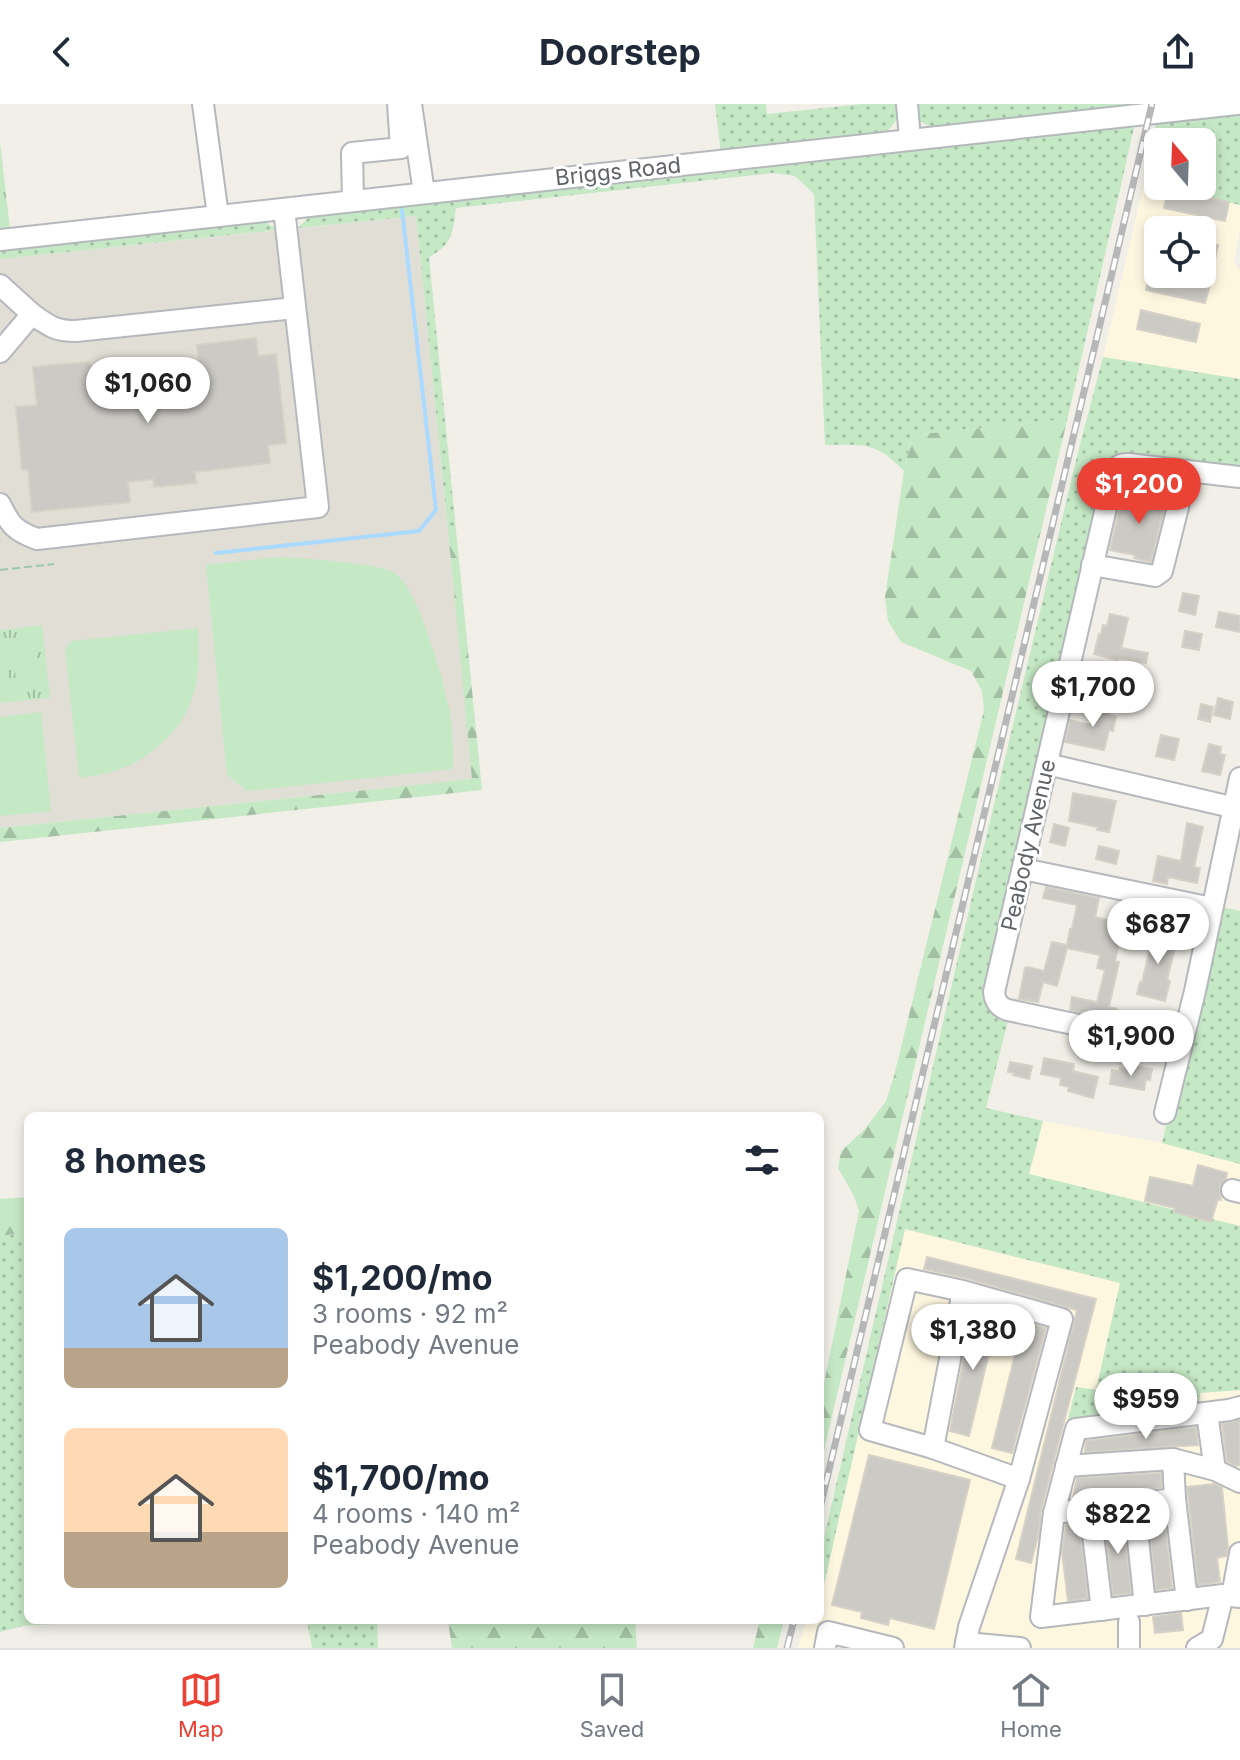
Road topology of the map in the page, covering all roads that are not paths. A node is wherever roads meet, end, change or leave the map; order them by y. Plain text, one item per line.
1 (203, 104) edge
2 (398, 104) edge
3 (411, 104) edge
4 (907, 104) edge
5 (1237, 104) edge
6 (910, 139) junction
7 (424, 193) junction
8 (353, 201) junction
9 (284, 209) junction
10 (218, 216) junction
11 (0, 240) edge
12 (0, 285) edge
13 (295, 308) junction
14 (32, 314) junction
15 (0, 352) edge
16 (1187, 471) junction
17 (1240, 477) edge
18 (0, 504) edge
19 (1092, 565) junction
20 (1047, 764) junction
21 (1240, 778) edge
22 (1236, 808) edge
23 (1023, 869) junction
24 (1212, 908) junction
25 (1181, 1047) junction
26 (1165, 1113) dead end
27 (963, 1291) junction
28 (1240, 1407) edge
29 (1207, 1413) junction
30 (933, 1448) junction
31 (1173, 1459) junction
32 (1066, 1466) junction
33 (1215, 1470) junction
34 (1019, 1479) junction
35 (1240, 1482) edge
36 (1175, 1499) junction
37 (1134, 1503) junction
38 (1090, 1509) junction
39 (1054, 1513) junction
40 (1240, 1553) edge
41 (1232, 1596) edge
42 (1187, 1600) junction
43 (1145, 1605) junction
44 (1102, 1610) junction
45 (1129, 1622) dead end
46 (965, 1646) edge
47 (825, 1648) edge
48 (893, 1648) edge
49 (1020, 1648) edge
50 (1129, 1648) edge
51 (1197, 1648) edge

1 - 10 street
2 - 8 street
3 - 7 street
4 - 6 street
5 - 6 street, Briggs Road
6 - 7 street, Briggs Road
7 - 8 street, Briggs Road
8 - 9 street, Briggs Road
9 - 10 street, Briggs Road
9 - 13 street
10 - 11 street, Briggs Road
12 - 14 street
13 - 14 street
13 - 18 street
14 - 15 street
16 - 17 street
16 - 19 street, Peabody Avenue
16 - 19 street
19 - 20 street, Peabody Avenue
20 - 22 street
20 - 23 street, Peabody Avenue
21 - 22 street
22 - 24 street
23 - 24 street
23 - 25 street, Peabody Avenue
24 - 25 street
25 - 26 street
27 - 30 street
27 - 30 street
27 - 34 street
28 - 29 street
29 - 32 street
29 - 33 street
30 - 34 street
31 - 32 street
31 - 33 street
31 - 36 street
32 - 39 street
33 - 35 street
34 - 46 street
36 - 37 street
36 - 42 street
37 - 38 street
37 - 43 street
38 - 39 street
38 - 44 street
39 - 44 street
40 - 41 street
41 - 42 street
41 - 51 street
42 - 43 street
43 - 44 street
45 - 50 street
46 - 49 street
47 - 48 street

